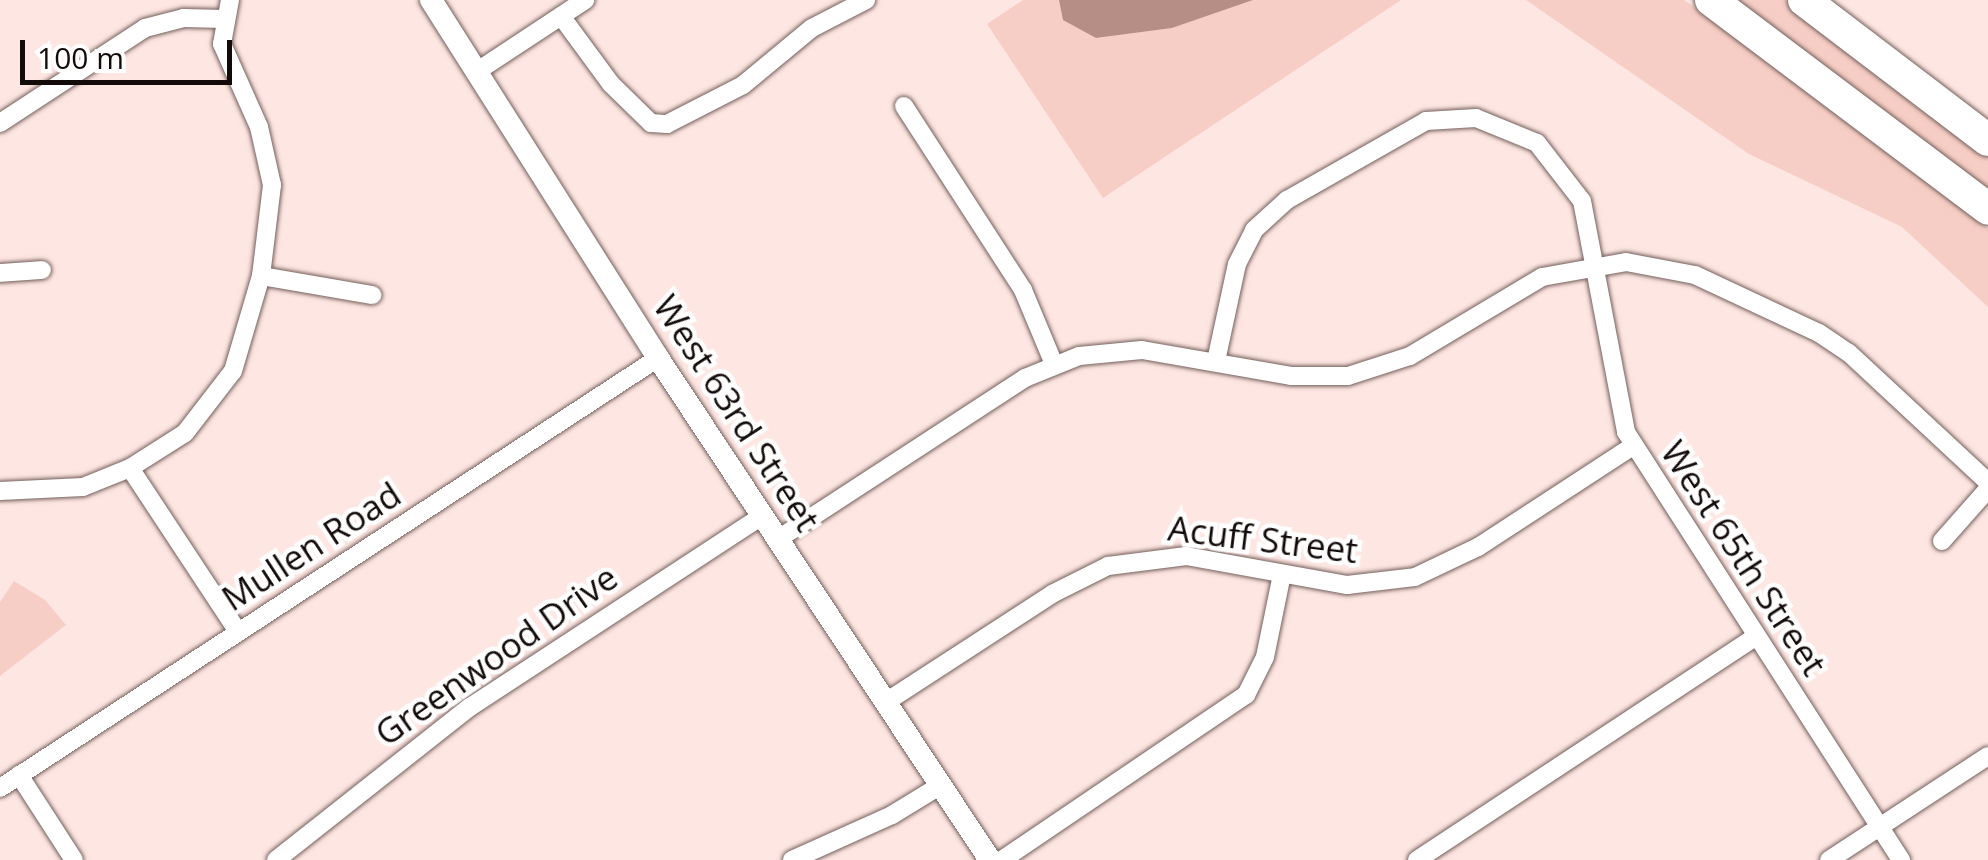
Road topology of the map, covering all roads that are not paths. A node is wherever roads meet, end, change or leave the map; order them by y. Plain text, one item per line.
1 (230, 0) edge
2 (431, 0) edge
3 (585, 0) edge
4 (866, 0) edge
5 (1711, 0) edge
6 (1804, 0) edge
7 (561, 16) junction
8 (224, 19) junction
9 (476, 72) junction
10 (904, 106) dead end
11 (0, 123) edge
12 (1988, 140) edge
13 (1988, 208) edge
14 (1594, 266) junction
15 (42, 270) dead end
16 (0, 273) edge
17 (261, 276) junction
18 (372, 295) dead end
19 (658, 358) junction
20 (1216, 361) junction
21 (1054, 364) junction
22 (1633, 446) junction
23 (130, 468) junction
24 (1988, 485) edge
25 (0, 491) edge
26 (762, 516) junction
27 (778, 539) junction
28 (1942, 541) dead end
29 (1282, 574) junction
30 (238, 632) junction
31 (1755, 637) junction
32 (886, 702) junction
33 (1988, 756) edge
34 (18, 776) junction
35 (941, 785) junction
36 (0, 788) edge
37 (1880, 827) junction
38 (74, 860) edge
39 (276, 860) edge
40 (792, 860) edge
41 (990, 860) edge
42 (1002, 860) edge
43 (1417, 860) edge
44 (1829, 860) edge
45 (1901, 860) edge

1 - 8 street
2 - 9 street, West 63rd Street
3 - 7 street
4 - 7 street
5 - 13 highway
6 - 12 highway
7 - 9 street
8 - 11 street
8 - 17 street
9 - 19 street, West 63rd Street
10 - 21 street
14 - 20 street
14 - 20 street, West 65th Street
14 - 22 street, West 65th Street
14 - 24 street
15 - 16 street
17 - 18 street
17 - 23 street
19 - 26 street, West 63rd Street
19 - 30 street, Mullen Road
20 - 21 street
21 - 27 street
22 - 29 street, Acuff Street
22 - 31 street, West 65th Street
23 - 25 street
23 - 30 street
24 - 28 street
26 - 27 street, West 63rd Street
26 - 39 street, Greenwood Drive
27 - 32 street, West 63rd Street
29 - 32 street, Acuff Street
29 - 42 street
30 - 34 street, Mullen Road
31 - 37 street, West 65th Street
31 - 43 street
32 - 35 street, West 63rd Street
33 - 37 street
34 - 36 street, Mullen Road
34 - 38 street
35 - 40 street
35 - 41 street, West 63rd Street
37 - 44 street
37 - 45 street, West 65th Street

